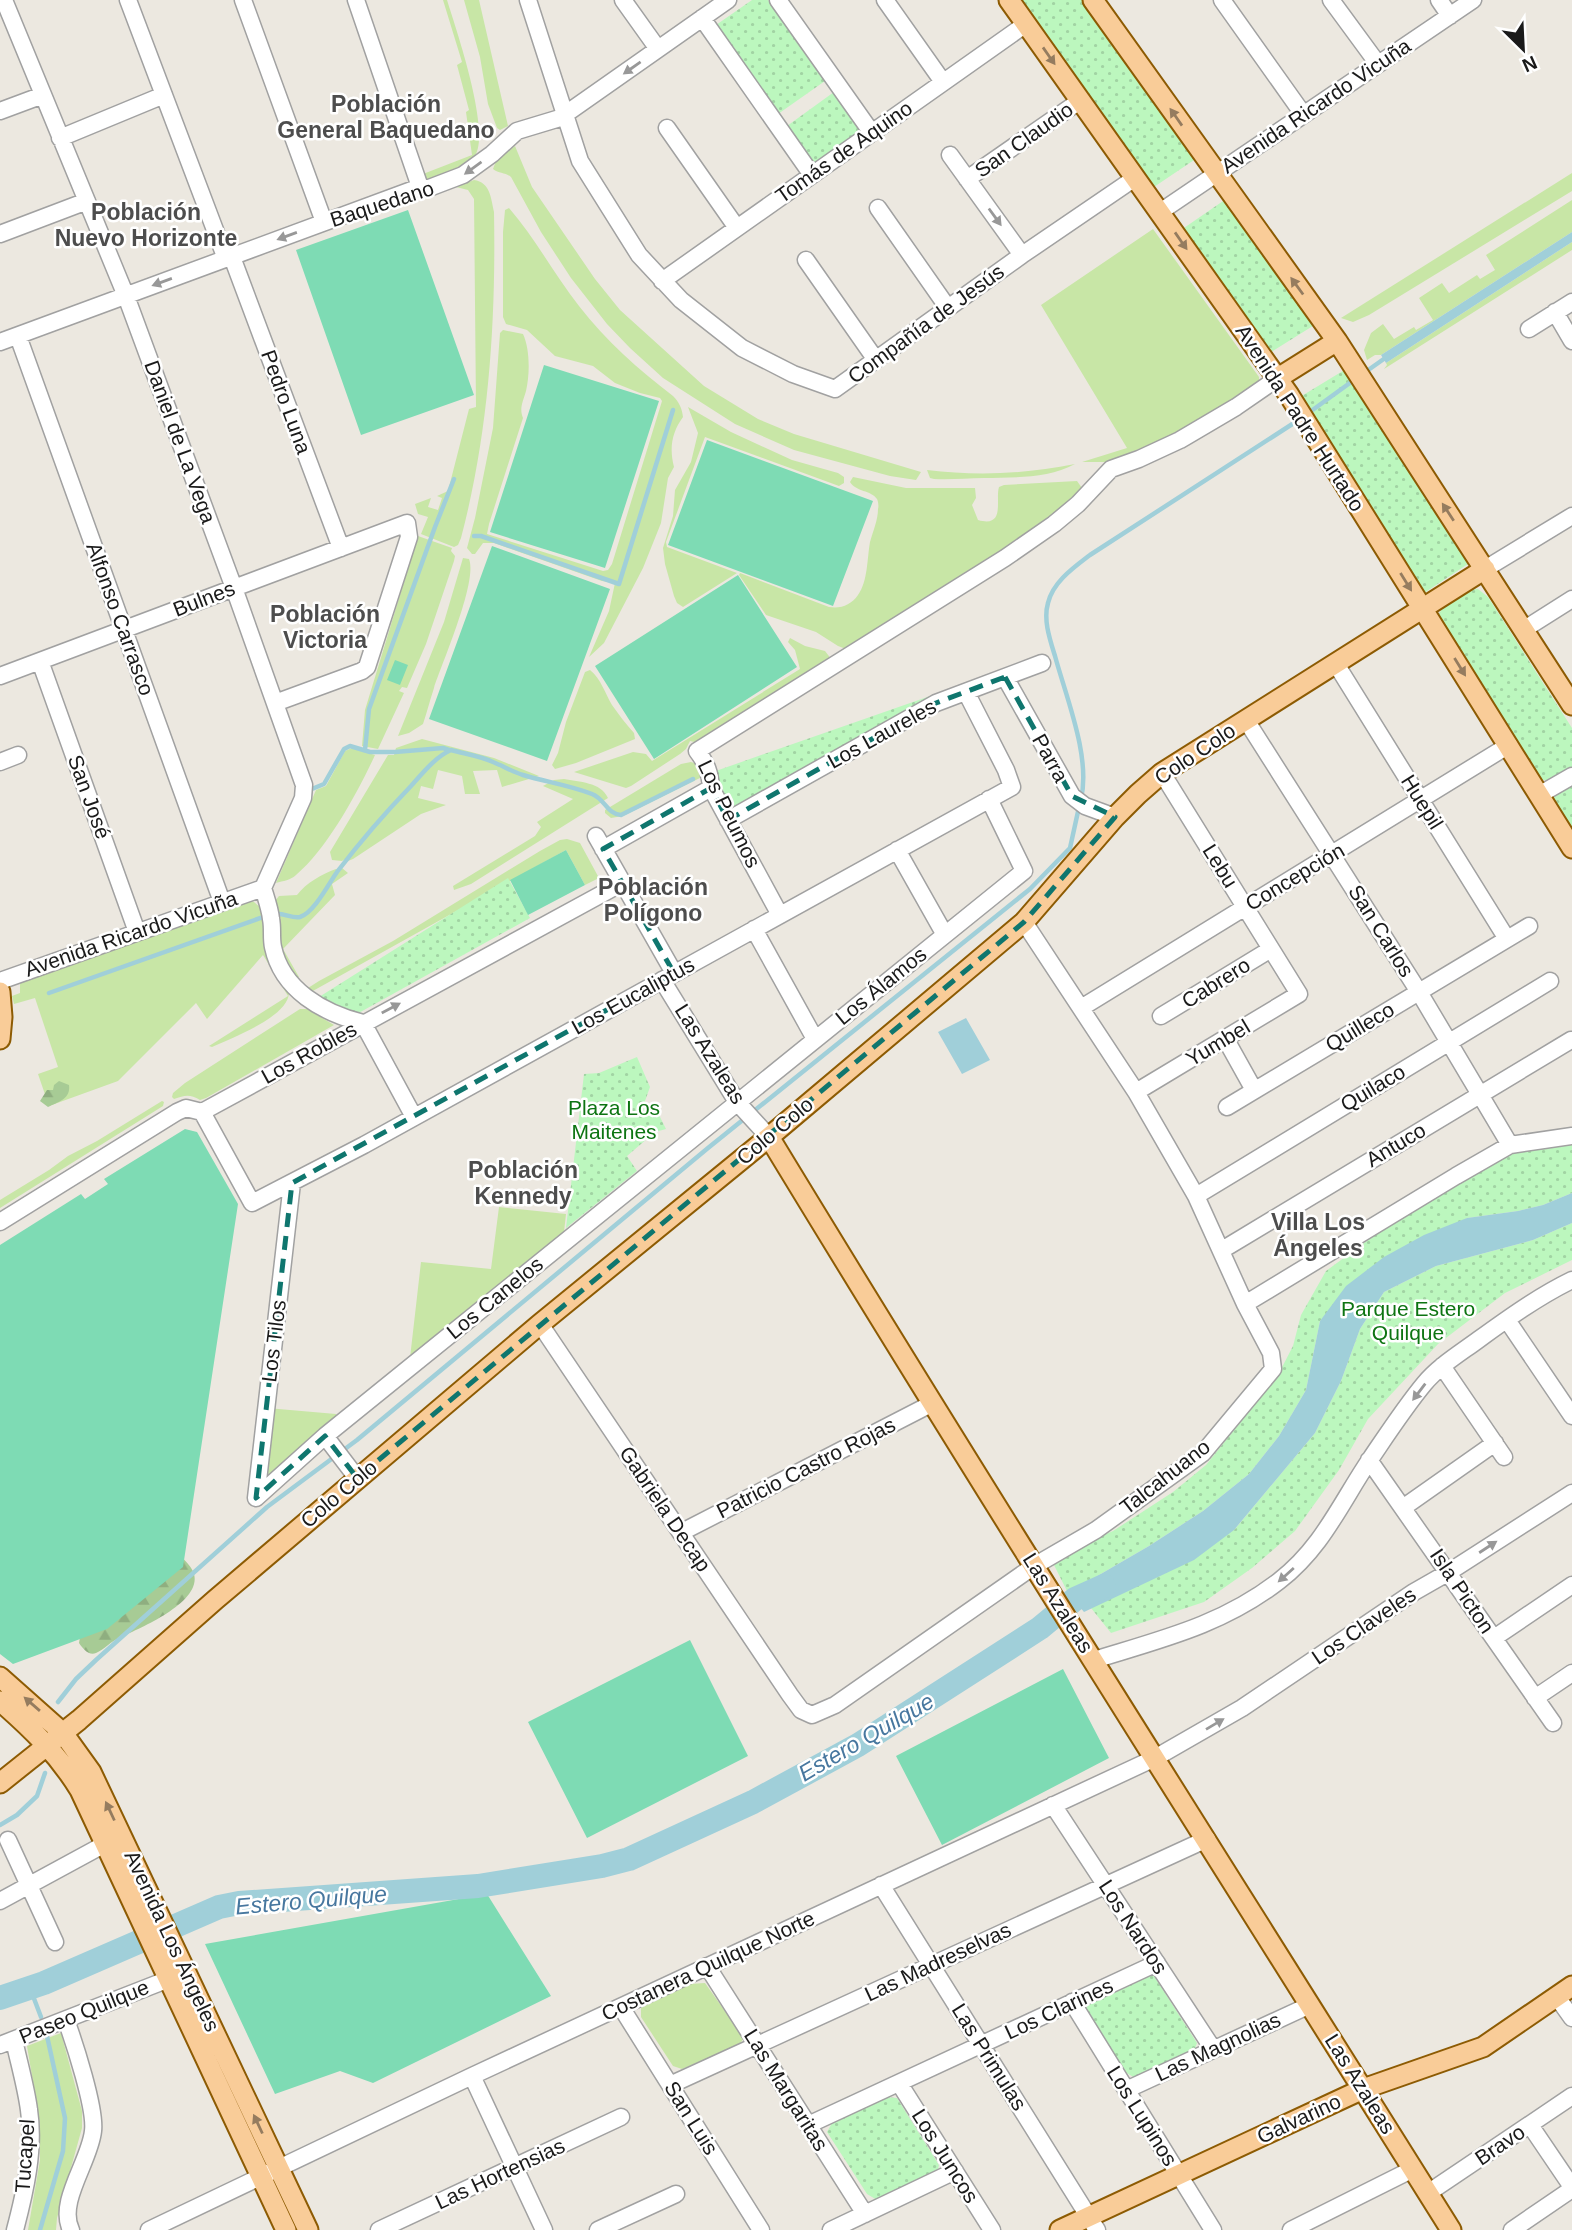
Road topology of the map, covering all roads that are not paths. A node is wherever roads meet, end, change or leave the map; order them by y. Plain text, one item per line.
1 (4, 0) edge
2 (128, 0) edge
3 (243, 0) edge
4 (356, 0) edge
5 (528, 0) edge
6 (624, 0) edge
7 (728, 0) edge
8 (778, 0) edge
9 (885, 0) edge
10 (1009, 0) edge
11 (1093, 0) edge
12 (1222, 0) edge
13 (1331, 0) edge
14 (1438, 0) edge
15 (1473, 0) edge
16 (1450, 16) junction
17 (702, 18) junction
18 (1026, 24) junction
19 (658, 50) junction
20 (1378, 64) junction
21 (943, 82) junction
22 (43, 95) junction
23 (164, 95) junction
24 (1081, 100) junction
25 (0, 111) edge
26 (1303, 114) junction
27 (564, 116) junction
28 (667, 128) dead end
29 (872, 133) junction
30 (60, 138) junction
31 (950, 155) dead end
32 (1216, 173) junction
33 (812, 175) junction
34 (1136, 178) junction
35 (967, 179) junction
36 (420, 187) junction
37 (87, 201) junction
38 (878, 208) dead end
39 (1160, 212) junction
40 (324, 222) junction
41 (737, 228) junction
42 (0, 234) edge
43 (1022, 256) junction
44 (229, 258) junction
45 (806, 260) dead end
46 (662, 281) junction
47 (126, 296) junction
48 (1572, 302) edge
49 (948, 308) junction
50 (1555, 312) junction
51 (1529, 329) dead end
52 (18, 336) junction
53 (1337, 341) junction
54 (1572, 341) edge
55 (0, 342) edge
56 (876, 360) junction
57 (1278, 378) junction
58 (1572, 516) edge
59 (341, 548) junction
60 (1485, 569) junction
61 (234, 588) junction
62 (1572, 599) edge
63 (1423, 610) junction
64 (124, 629) junction
65 (1523, 629) junction
66 (40, 661) junction
67 (1042, 663) dead end
68 (1336, 664) junction
69 (0, 676) edge
70 (1005, 677) junction
71 (966, 692) junction
72 (275, 704) junction
73 (1572, 705) edge
74 (1247, 720) junction
75 (1509, 745) junction
76 (18, 755) dead end
77 (0, 762) edge
78 (1162, 773) junction
79 (1572, 776) edge
80 (711, 788) junction
81 (1539, 795) junction
82 (989, 799) junction
83 (1421, 800) junction
84 (1115, 817) junction
85 (728, 820) junction
86 (1572, 848) edge
87 (897, 850) junction
88 (1332, 854) junction
89 (622, 883) junction
90 (263, 888) junction
91 (222, 902) junction
92 (1245, 907) junction
93 (780, 915) junction
94 (1024, 922) junction
95 (1529, 926) dead end
96 (754, 929) junction
97 (137, 932) junction
98 (945, 935) junction
99 (1507, 939) junction
100 (1271, 949) junction
101 (668, 977) junction
102 (0, 981) edge
103 (1550, 981) dead end
104 (0, 992) edge
105 (1419, 992) junction
106 (1299, 994) joint
107 (1081, 1008) junction
108 (1161, 1016) dead end
109 (363, 1023) junction
110 (1225, 1038) junction
111 (815, 1039) junction
112 (0, 1040) edge
113 (1571, 1040) edge
114 (1449, 1042) junction
115 (1255, 1090) junction
116 (1136, 1092) junction
117 (1481, 1094) junction
118 (740, 1105) junction
119 (1227, 1107) dead end
120 (202, 1112) junction
121 (414, 1117) junction
122 (763, 1131) junction
123 (1572, 1136) edge
124 (1510, 1146) junction
125 (292, 1184) junction
126 (1196, 1196) junction
127 (0, 1222) edge
128 (1222, 1250) junction
129 (1571, 1282) edge
130 (1245, 1304) junction
131 (1507, 1320) junction
132 (540, 1324) junction
133 (1442, 1366) junction
134 (931, 1404) junction
135 (1572, 1416) edge
136 (325, 1436) junction
137 (1370, 1460) junction
138 (353, 1472) junction
139 (1572, 1493) edge
140 (256, 1498) joint
141 (1404, 1507) junction
142 (681, 1532) junction
143 (1034, 1566) junction
144 (1449, 1572) junction
145 (1572, 1585) edge
146 (1493, 1638) junction
147 (1094, 1660) junction
148 (1572, 1673) edge
149 (0, 1677) edge
150 (790, 1695) joint
151 (1535, 1698) junction
152 (0, 1702) edge
153 (1553, 1723) dead end
154 (56, 1739) junction
155 (1155, 1758) junction
156 (0, 1783) edge
157 (1053, 1805) junction
158 (1207, 1839) junction
159 (8, 1840) dead end
160 (106, 1844) junction
161 (28, 1885) junction
162 (881, 1885) junction
163 (1105, 1886) junction
164 (0, 1901) edge
165 (152, 1921) junction
166 (55, 1942) dead end
167 (164, 1945) junction
168 (1157, 1963) junction
169 (932, 1965) junction
170 (707, 1966) junction
171 (169, 1979) junction
172 (1565, 1991) edge
173 (1072, 2003) junction
174 (1310, 2005) junction
175 (621, 2007) junction
176 (1572, 2018) edge
177 (66, 2020) junction
178 (7, 2042) edge
179 (981, 2044) junction
180 (758, 2045) junction
181 (1213, 2049) junction
182 (472, 2076) junction
183 (899, 2082) junction
184 (670, 2085) junction
185 (1363, 2089) junction
186 (1126, 2090) junction
187 (1572, 2096) edge
188 (621, 2118) dead end
189 (808, 2124) junction
190 (1530, 2124) junction
191 (515, 2167) junction
192 (279, 2168) junction
193 (1413, 2169) junction
194 (955, 2171) junction
195 (1179, 2175) junction
196 (261, 2176) junction
197 (1572, 2188) edge
198 (1428, 2193) junction
199 (676, 2194) dead end
200 (865, 2214) junction
201 (1093, 2223) edge
202 (1319, 2224) edge
203 (15, 2230) edge
204 (71, 2230) edge
205 (149, 2230) edge
206 (285, 2230) edge
207 (308, 2230) edge
208 (379, 2230) edge
209 (544, 2230) edge
210 (598, 2230) edge
211 (761, 2230) edge
212 (831, 2230) edge
213 (992, 2230) edge
214 (1060, 2230) edge
215 (1213, 2230) edge
216 (1291, 2230) edge
217 (1451, 2230) edge
218 (1512, 2230) edge

1 - 22 street, Daniel de La Vega
2 - 23 street, Pedro Luna
3 - 40 street
4 - 36 street
5 - 27 street, Compañía de Jesús
6 - 19 street
7 - 17 street, Baquedano
8 - 29 street
9 - 21 street
10 - 18 main road, Avenida Padre Hurtado
32 -> 11 main road
12 - 26 street
13 - 20 street
14 - 16 street
15 - 16 street, Avenida Ricardo Vicuña
16 - 20 street, Avenida Ricardo Vicuña
17 - 19 street, Baquedano
17 - 33 street
18 - 21 street, Tomás de Aquino
18 -> 24 main road, Avenida Padre Hurtado
19 -> 27 street, Baquedano
20 - 26 street, Avenida Ricardo Vicuña
21 - 29 street, Tomás de Aquino
22 - 25 street
22 - 30 street, Daniel de La Vega
23 - 30 street
23 - 44 street, Pedro Luna
24 - 34 main road, Avenida Padre Hurtado
24 - 35 street, San Claudio
26 - 32 street, Avenida Ricardo Vicuña
27 -> 36 street, Baquedano
27 - 46 street, Compañía de Jesús
28 - 41 street
29 - 33 street, Tomás de Aquino
30 - 37 street, Daniel de La Vega
31 - 35 street
32 - 39 street, Avenida Ricardo Vicuña
53 -> 32 main road
33 - 41 street, Tomás de Aquino
34 - 39 main road, Avenida Padre Hurtado
34 - 43 street, Compañía de Jesús
35 -> 43 street
36 - 40 street, Baquedano
37 - 42 street
37 - 47 street, Daniel de La Vega
38 - 49 street
39 -> 57 main road, Avenida Padre Hurtado
40 -> 44 street, Baquedano
41 - 46 street, Tomás de Aquino
43 - 49 street, Compañía de Jesús
44 -> 47 street, Baquedano
44 - 59 street, Pedro Luna
45 - 56 street
46 - 56 street, Compañía de Jesús
47 - 52 street, Baquedano
47 - 61 street, Daniel de La Vega
48 - 50 street
49 - 56 street, Compañía de Jesús
50 - 51 street
50 - 54 street
52 - 55 street, Baquedano
52 - 64 street, Alfonso Carrasco
53 - 57 main road
60 -> 53 main road
57 -> 63 main road, Avenida Padre Hurtado
57 - 80 street, Los Peumos
58 - 60 street, Colo Colo
59 - 61 street, Bulnes
59 - 72 street, Bulnes
60 - 63 main road, Colo Colo
60 - 65 main road
61 - 64 street, Bulnes
61 - 72 street, Daniel de La Vega
62 - 65 street
63 - 68 main road, Colo Colo
63 -> 75 main road, Avenida Padre Hurtado
64 - 66 street, Bulnes
64 - 91 street, Alfonso Carrasco
65 - 73 main road
66 - 69 street, Bulnes
66 - 97 street, San José
67 - 70 street, Los Laureles
68 - 74 main road, Colo Colo
68 - 83 street, Huepil
70 - 71 street, Los Laureles
70 - 84 street, Parra
71 - 82 street, Los Eucaliptus
71 - 85 street, Los Laureles
72 - 90 street, Daniel de La Vega
74 - 78 main road, Colo Colo
74 - 88 street, San Carlos
75 - 81 main road, Avenida Padre Hurtado
75 - 83 street, Concepción
76 - 77 street
78 - 84 main road, Colo Colo
78 - 92 street, Lebu
79 - 81 street
80 - 85 street, Los Peumos
80 - 89 street, Las Azaleas
81 - 86 main road, Avenida Padre Hurtado
82 - 87 street, Los Eucaliptus
82 - 98 street, Los Álamos
83 - 88 street, Concepción
83 - 99 street, Huepil
84 - 94 main road, Colo Colo
85 - 93 street, Los Peumos
87 - 93 street, Los Eucaliptus
87 - 98 street
88 - 92 street, Concepción
88 - 105 street, San Carlos
89 - 101 street, Las Azaleas
109 -> 89 street, Los Robles
90 - 91 street, Avenida Ricardo Vicuña
90 - 109 street
91 - 97 street, Avenida Ricardo Vicuña
92 - 100 street, Lebu
92 - 107 street, Concepción
93 - 96 street, Los Eucaliptus
94 - 107 street, Talcahuano
94 - 122 main road, Colo Colo
95 - 99 street, Quilleco
96 - 101 street, Los Eucaliptus
96 - 111 street
97 - 102 street, Avenida Ricardo Vicuña
98 - 111 street, Los Álamos
99 - 105 street, Quilleco
100 - 106 street, Lebu
100 - 108 street, Cabrero
101 - 118 street, Las Azaleas
101 - 121 street, Los Eucaliptus
103 - 114 street, Quilaco
104 - 112 main road, Avenida Ricardo Vicuña
105 - 114 street, San Carlos
105 - 115 street, Quilleco
106 - 110 street, Yumbel
107 - 116 street, Talcahuano
109 - 120 street, Los Robles
109 - 121 street
110 - 115 street
110 - 116 street, Yumbel
111 - 118 street, Los Álamos
113 - 117 street, Antuco
114 - 117 street, San Carlos
114 - 126 street, Quilaco
115 - 119 street, Quilleco
116 - 126 street, Talcahuano
117 - 124 street, San Carlos
117 - 128 street, Antuco
118 - 122 street, Las Azaleas
118 - 136 street, Los Canelos
120 - 125 street, Los Eucaliptus
120 - 127 street, Los Robles
121 - 125 street, Los Eucaliptus
122 - 132 main road, Colo Colo
122 - 134 main road, Las Azaleas
123 - 124 street
124 - 130 street
125 - 140 street, Los Tilos
126 - 128 street, Talcahuano
128 - 130 street, Talcahuano
129 - 131 street
130 - 143 street, Talcahuano
131 - 133 street
131 - 135 street
132 - 138 main road, Colo Colo
132 - 142 street, Gabriela Decap
133 -> 137 street
133 - 141 street
134 - 142 street, Patricio Castro Rojas
134 - 143 main road, Las Azaleas
136 - 138 street
136 - 140 street, Los Canelos
137 - 141 street, Isla Picton
137 -> 147 street
138 - 154 main road, Colo Colo
144 -> 139 street, Los Claveles
141 - 144 street, Isla Picton
142 - 150 street, Gabriela Decap
143 - 147 main road, Las Azaleas
143 - 150 street, Talcahuano
144 - 146 street, Isla Picton
155 -> 144 street, Los Claveles
145 - 146 street
146 - 151 street, Isla Picton
147 - 155 main road, Las Azaleas
148 - 151 street
154 -> 149 main road, Avenida Los Ángeles
151 - 153 street, Isla Picton
152 - 154 main road, Avenida Los Ángeles
154 - 156 main road, Colo Colo
154 - 160 main road, Avenida Los Ángeles
165 -> 154 main road, Avenida Los Ángeles
155 - 157 street, Costanera Quilque Norte
155 - 158 main road, Las Azaleas
157 - 162 street, Costanera Quilque Norte
157 - 163 street, Los Nardos
158 - 163 street, Las Madreselvas
158 - 174 main road, Las Azaleas
159 - 161 street
160 - 161 street
160 - 165 main road, Avenida Los Ángeles
161 - 164 street
161 - 166 street
162 - 169 street, Las Primulas
162 - 170 street, Costanera Quilque Norte
163 - 168 street, Los Nardos
163 - 169 street, Las Madreselvas
165 - 167 main road, Avenida Los Ángeles
167 - 171 main road, Avenida Los Ángeles
192 -> 167 main road, Avenida Los Ángeles
168 - 173 street, Los Clarines
168 - 181 street, Los Nardos
169 - 179 street, Las Primulas
169 - 180 street, Las Madreselvas
170 - 175 street, Costanera Quilque Norte
170 - 180 street, Las Margaritas
171 - 177 street, Paseo Quilque
171 - 196 main road, Avenida Los Ángeles
172 - 176 street
172 - 185 main road, Galvarino
173 - 179 street, Los Clarines
173 - 186 street, Los Lupinos
174 - 181 street, Las Magnolias
174 - 185 main road, Las Azaleas
175 - 182 street, Costanera Quilque Norte
175 - 184 street, San Luis
177 - 178 street, Paseo Quilque
177 - 204 street
178 - 203 street, Tucapel
179 - 183 street, Los Clarines
179 - 201 street, Las Primulas
180 - 184 street, Las Madreselvas
180 - 189 street, Las Margaritas
181 - 186 street, Las Magnolias
182 - 191 street
182 - 192 street, Costanera Quilque Norte
183 - 189 street, Los Clarines
183 - 194 street, Los Juncos
184 - 211 street, San Luis
185 - 193 main road, Las Azaleas
185 - 195 main road, Galvarino
186 - 195 street, Los Lupinos
187 - 190 street, Bravo
188 - 191 street, Las Hortensias
189 - 200 street, Las Margaritas
190 - 197 street
190 - 198 street, Bravo
191 - 208 street, Las Hortensias
191 - 209 street
192 - 196 street, Costanera Quilque Norte
192 - 207 main road, Avenida Los Ángeles
193 - 198 main road, Las Azaleas
193 - 202 street
194 - 200 street
194 - 213 street, Los Juncos
195 - 201 main road, Galvarino
195 - 215 street, Los Lupinos
196 - 205 street, Costanera Quilque Norte
196 - 206 main road, Avenida Los Ángeles
197 - 218 street
198 - 217 main road, Las Azaleas
199 - 210 street
200 - 212 street
201 - 214 main road, Galvarino
202 - 216 street

